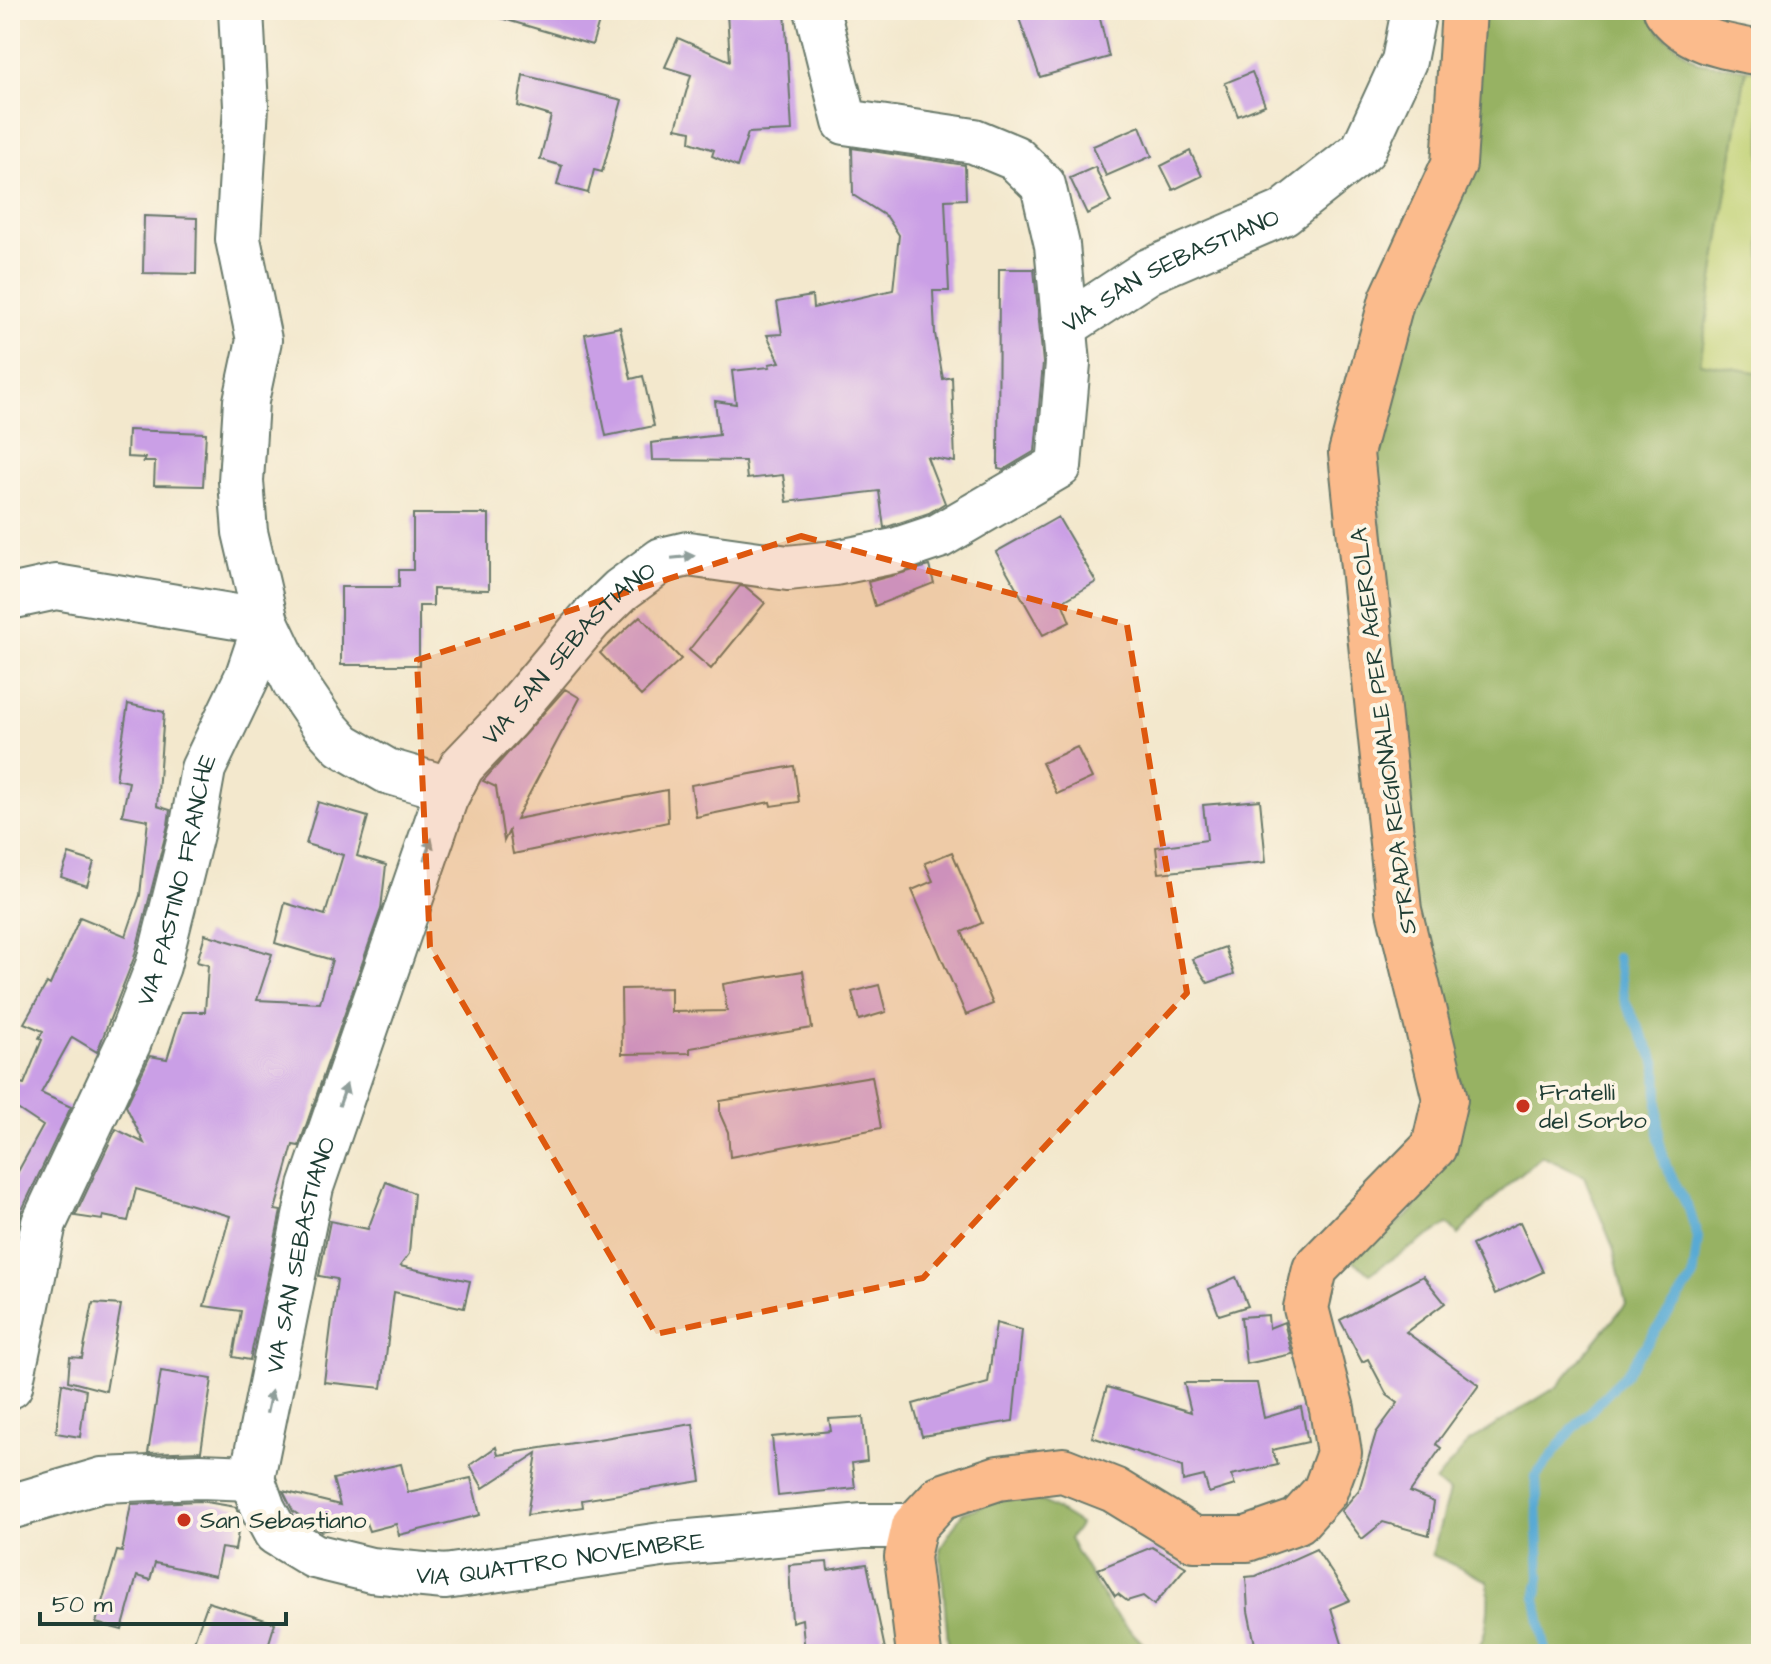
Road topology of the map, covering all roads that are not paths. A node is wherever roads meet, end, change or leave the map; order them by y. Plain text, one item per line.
1 (241, 10) edge
2 (817, 10) edge
3 (1414, 10) edge
4 (1464, 10) edge
5 (1666, 10) edge
6 (1761, 53) edge
7 (1065, 326) junction
8 (10, 597) edge
9 (266, 622) junction
10 (449, 789) junction
11 (10, 1386) edge
12 (252, 1478) junction
13 (10, 1507) edge
14 (914, 1526) junction
15 (919, 1654) edge

1 - 9 street
2 - 7 street
3 - 7 street, VIA SAN SEBASTIANO
4 - 14 main road, STRADA REGIONALE PER AGEROLA
5 - 6 main road
10 -> 7 street, VIA SAN SEBASTIANO
8 - 9 street
9 - 10 street
9 - 11 street, VIA PASTINO FRANCHE
12 -> 10 street, VIA SAN SEBASTIANO
12 - 13 street
12 - 14 street, VIA QUATTRO NOVEMBRE
14 - 15 main road

